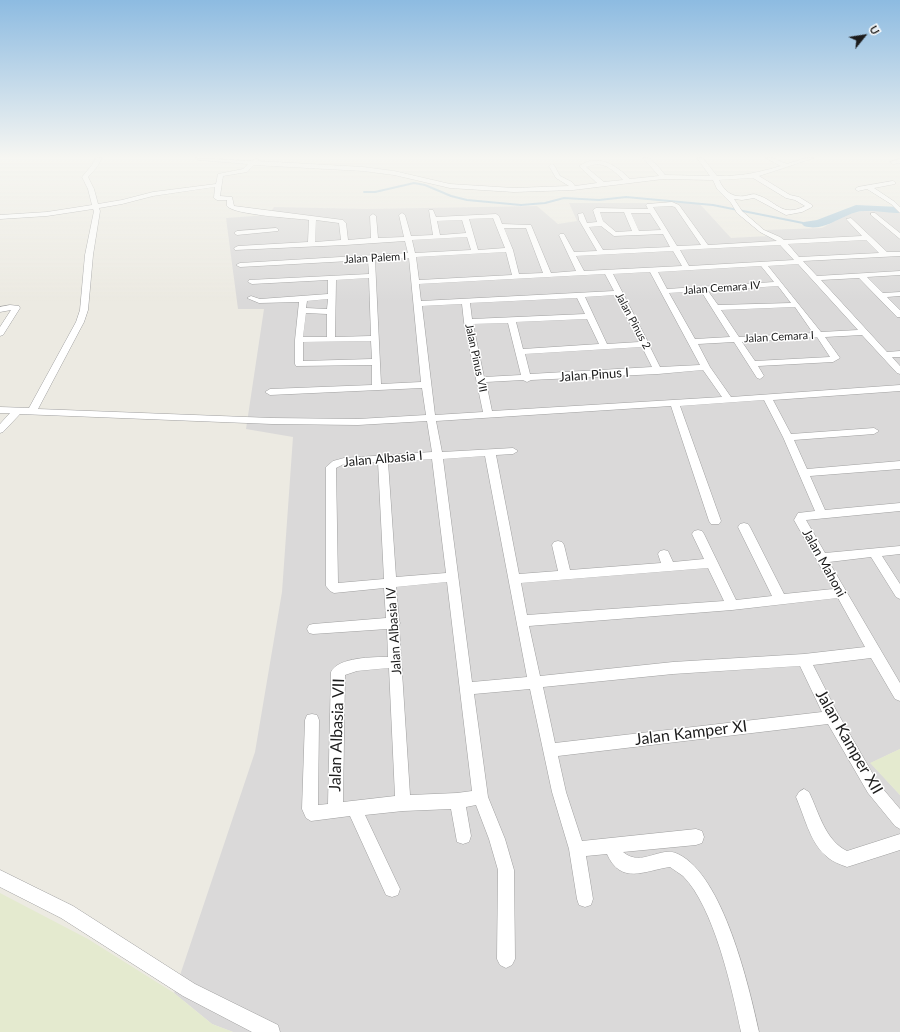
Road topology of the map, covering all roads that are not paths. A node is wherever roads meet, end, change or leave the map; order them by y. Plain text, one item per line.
1 (96, 206) joint
2 (231, 206) edge
3 (650, 206) edge
4 (676, 206) edge
5 (735, 206) edge
6 (773, 206) edge
7 (810, 206) edge
8 (626, 210) junction
9 (652, 211) junction
10 (431, 212) dead end
11 (279, 214) junction
12 (581, 214) dead end
13 (873, 214) dead end
14 (402, 215) dead end
15 (373, 216) dead end
16 (0, 217) edge
17 (313, 218) junction
18 (465, 218) junction
19 (433, 219) junction
20 (850, 219) dead end
21 (602, 224) junction
22 (585, 225) junction
23 (499, 226) junction
24 (276, 230) junction
25 (665, 232) junction
26 (237, 233) dead end
27 (637, 234) junction
28 (470, 235) junction
29 (562, 235) dead end
30 (437, 237) junction
31 (900, 237) edge
32 (868, 238) junction
33 (407, 239) junction
34 (375, 241) junction
35 (345, 242) junction
36 (781, 242) junction
37 (311, 244) junction
38 (278, 246) junction
39 (706, 247) junction
40 (238, 248) dead end
41 (675, 249) junction
42 (509, 250) junction
43 (475, 252) junction
44 (601, 252) junction
45 (572, 254) junction
46 (884, 254) junction
47 (900, 254) edge
48 (412, 255) junction
49 (371, 258) junction
50 (799, 260) junction
51 (763, 264) junction
52 (240, 265) dead end
53 (687, 268) junction
54 (653, 270) junction
55 (608, 272) junction
56 (581, 273) junction
57 (900, 273) edge
58 (548, 275) junction
59 (861, 275) junction
60 (373, 276) junction
61 (516, 276) junction
62 (332, 278) junction
63 (816, 278) junction
64 (252, 282) dead end
65 (415, 282) junction
66 (779, 284) junction
67 (703, 289) junction
68 (665, 291) junction
69 (618, 293) junction
70 (900, 294) edge
71 (580, 295) junction
72 (881, 295) junction
73 (332, 296) junction
74 (251, 298) dead end
75 (303, 298) junction
76 (466, 302) junction
77 (417, 304) junction
78 (797, 305) junction
79 (715, 308) junction
80 (0, 310) edge
81 (302, 310) junction
82 (331, 312) junction
83 (900, 315) edge
84 (590, 316) junction
85 (511, 320) junction
86 (468, 322) junction
87 (865, 332) junction
88 (0, 333) edge
89 (819, 335) junction
90 (375, 338) junction
91 (737, 339) junction
92 (299, 340) junction
93 (331, 340) junction
94 (693, 342) junction
95 (646, 344) junction
96 (604, 348) junction
97 (519, 352) junction
98 (900, 354) edge
99 (885, 355) junction
100 (376, 362) junction
101 (753, 364) junction
102 (706, 367) junction
103 (658, 370) junction
104 (900, 371) edge
105 (760, 376) dead end
106 (527, 379) junction
107 (481, 380) junction
108 (426, 385) junction
109 (377, 387) junction
110 (900, 388) edge
111 (270, 392) dead end
112 (766, 396) junction
113 (727, 398) junction
114 (674, 402) junction
115 (0, 410) edge
116 (18, 410) junction
117 (32, 411) junction
118 (488, 414) junction
119 (431, 418) junction
120 (0, 430) edge
121 (874, 431) dead end
122 (788, 437) junction
123 (514, 451) dead end
124 (488, 453) junction
125 (436, 455) junction
126 (383, 459) junction
127 (900, 465) edge
128 (804, 473) junction
129 (900, 507) edge
130 (821, 514) junction
131 (715, 521) dead end
132 (744, 527) dead end
133 (698, 534) dead end
134 (558, 545) dead end
135 (900, 550) edge
136 (874, 552) junction
137 (664, 554) dead end
138 (822, 558) junction
139 (712, 563) junction
140 (670, 567) junction
141 (565, 574) junction
142 (452, 577) junction
143 (514, 579) junction
144 (391, 584) junction
145 (841, 593) junction
146 (900, 594) edge
147 (780, 599) junction
148 (732, 604) junction
149 (522, 621) junction
150 (394, 624) junction
151 (313, 628) dead end
152 (874, 652) junction
153 (804, 660) junction
154 (396, 662) junction
155 (536, 683) junction
156 (467, 689) junction
157 (900, 695) edge
158 (832, 717) junction
159 (312, 720) dead end
160 (550, 750) junction
161 (480, 797) junction
162 (804, 798) dead end
163 (457, 801) junction
164 (403, 803) junction
165 (354, 808) junction
166 (335, 810) junction
167 (900, 821) edge
168 (463, 836) dead end
169 (696, 837) dead end
170 (900, 842) edge
171 (611, 846) junction
172 (576, 849) junction
173 (0, 878) edge
174 (392, 889) dead end
175 (585, 899) dead end
176 (506, 959) dead end
177 (271, 1032) edge
178 (750, 1032) edge

1 - 16 street
1 - 117 street
2 - 11 street
3 - 9 street
4 - 39 street
5 - 36 street
6 - 7 street
8 - 9 street
8 - 21 street
8 - 27 street
9 - 25 street
10 - 19 street
11 - 17 street
11 - 24 street
12 - 22 street
13 - 31 street
14 - 33 street
15 - 34 street
17 - 35 street
17 - 37 street
18 - 19 street
18 - 23 street
18 - 28 street
19 - 30 street
20 - 32 street
21 - 22 street
21 - 27 street
22 - 44 street
23 - 42 street
23 - 58 street
24 - 26 street
24 - 38 street
25 - 27 street
25 - 41 street
28 - 30 street
28 - 43 street
29 - 45 street
30 - 33 street
32 - 36 street
32 - 46 street
33 - 34 street
33 - 48 street
34 - 35 street
35 - 37 street
36 - 39 street
36 - 50 street
37 - 38 street
38 - 40 street
39 - 41 street
41 - 44 street
41 - 53 street
42 - 43 street, Jalan Palem I
42 - 61 street
43 - 48 street, Jalan Palem I
44 - 45 street
45 - 56 street
46 - 47 street
46 - 50 street
48 - 49 street, Jalan Palem I
48 - 65 street
49 - 52 street, Jalan Palem I
49 - 60 street
50 - 51 street
50 - 63 street
51 - 53 street
51 - 66 street
53 - 54 street
54 - 55 street
54 - 68 street
55 - 56 street
55 - 69 street, Jalan Pinus 2
56 - 58 street
57 - 59 street
58 - 61 street
59 - 63 street
59 - 72 street
60 - 62 street
60 - 90 street
61 - 65 street
62 - 64 street
62 - 73 street
63 - 87 street
65 - 77 street
66 - 67 street, Jalan Cemara IV
66 - 78 street
67 - 68 street, Jalan Cemara IV
67 - 79 street
68 - 94 street
69 - 71 street
69 - 95 street, Jalan Pinus 2
70 - 72 street
71 - 76 street
71 - 84 street
72 - 83 street
73 - 75 street
73 - 82 street
74 - 75 street
75 - 81 street
76 - 77 street
76 - 86 street, Jalan Pinus VII
77 - 108 street
78 - 79 street
78 - 89 street
79 - 91 street
80 - 88 street
81 - 82 street
81 - 92 street
82 - 93 street
84 - 85 street
84 - 96 street
85 - 86 street
85 - 97 street
86 - 107 street, Jalan Pinus VII
87 - 89 street, Jalan Cemara I
87 - 99 street
89 - 91 street, Jalan Cemara I
89 - 101 street
90 - 93 street
90 - 100 street
91 - 94 street, Jalan Cemara I
91 - 101 street
92 - 93 street
92 - 100 street
94 - 102 street
95 - 96 street
95 - 103 street, Jalan Pinus 2
96 - 97 street
97 - 106 street
98 - 99 street
99 - 104 street
100 - 109 street
101 - 105 street
102 - 103 street, Jalan Pinus I
102 - 113 street
103 - 106 street, Jalan Pinus I
106 - 107 street, Jalan Pinus I
107 - 118 street, Jalan Pinus VII
108 - 109 street
108 - 119 street
109 - 111 street
110 - 112 street
112 - 113 street
112 - 122 street
113 - 114 street
114 - 118 street
114 - 131 street
115 - 116 street
116 - 117 street
116 - 120 street
117 - 119 street
118 - 119 street
119 - 125 street
121 - 122 street
122 - 128 street
123 - 124 street, Jalan Albasia I
124 - 125 street, Jalan Albasia I
124 - 143 street
125 - 126 street, Jalan Albasia I
125 - 142 street
126 - 144 street, Jalan Albasia lV
126 - 144 street, Jalan Albasia I
127 - 128 street
128 - 130 street
129 - 130 street, Jalan Mahoni
130 - 138 street, Jalan Mahoni
132 - 147 street
133 - 139 street
134 - 141 street
135 - 136 street
136 - 138 street
136 - 146 street
137 - 140 street
138 - 145 street, Jalan Mahoni
139 - 140 street
139 - 148 street
140 - 141 street
141 - 143 street
142 - 144 street
142 - 156 street
143 - 149 street
144 - 150 street, Jalan Albasia lV
145 - 147 street
145 - 152 street, Jalan Mahoni
147 - 148 street
148 - 149 street
149 - 155 street
150 - 151 street
150 - 154 street, Jalan Albasia lV
152 - 153 street
152 - 157 street, Jalan Mahoni
153 - 155 street
153 - 158 street, Jalan Kamper XII
154 - 164 street, Jalan Albasia lV
154 - 166 street, Jalan Albasia VII
155 - 156 street
155 - 160 street
156 - 161 street
158 - 160 street, Jalan Kamper XI
158 - 167 street, Jalan Kamper XII
159 - 166 street
160 - 172 street
161 - 163 street
161 - 176 street
162 - 170 street
163 - 164 street
163 - 168 street
164 - 165 street
165 - 166 street
165 - 174 street
169 - 171 street
171 - 172 street
171 - 178 street
172 - 175 street
173 - 177 street

